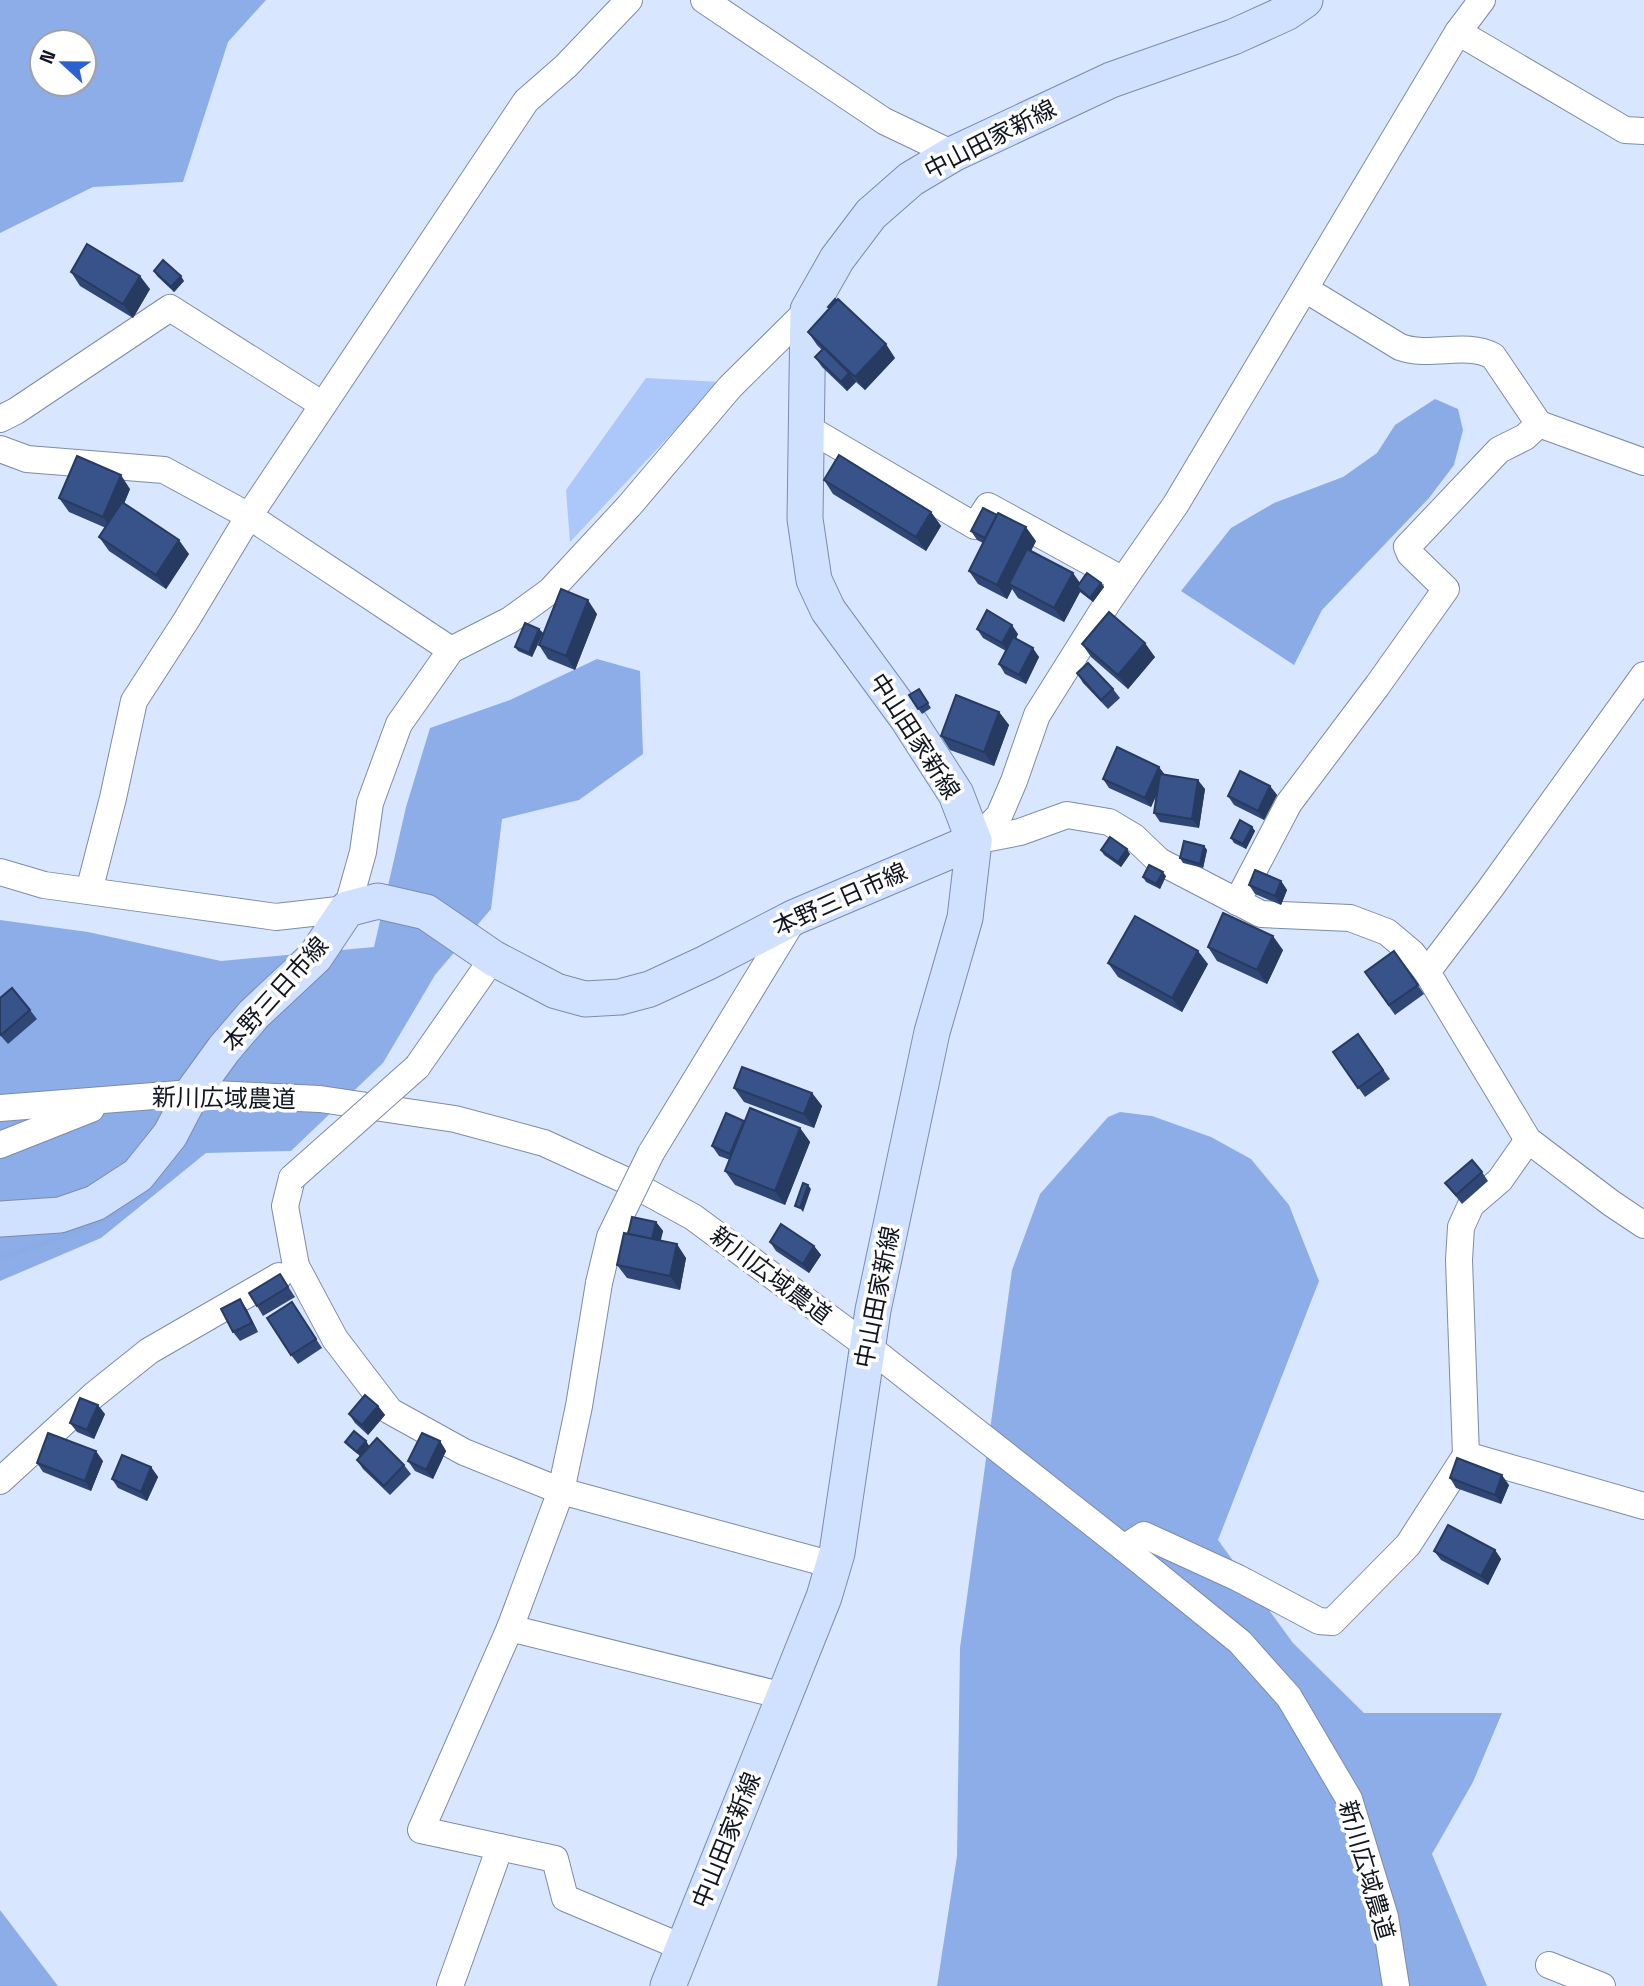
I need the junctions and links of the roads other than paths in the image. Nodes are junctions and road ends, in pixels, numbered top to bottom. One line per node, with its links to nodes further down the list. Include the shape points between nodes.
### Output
1 (629, 0): 10 (street, via 526,101)
2 (704, 0): 7 (street, via 884,121)
3 (1306, 0): 7 (main road, 中山田家新線, via 1233,37 1111,80)
4 (1482, 0): 5 (street)
5 (1458, 32): 6 (street, via 1625,130); 8 (street)
6 (1644, 131)
7 (953, 153): 9 (main road, 中山田家新線, via 911,179 871,214 837,259)
8 (1305, 289): 12 (street, via 1400,348 1413,352 1482,350 1493,356); 17 (street, via 1176,504)
9 (808, 310): 13 (main road, 中山田家新線); 18 (street, via 730,387 550,591 510,620)
10 (323, 405): 11 (street, via 170,308); 16 (street)
11 (0, 419)
12 (1539, 424): 15 (street); 23 (street, via 1499,450 1407,547 1446,589 1289,803)
13 (806, 427): 17 (street, via 975,526 988,506); 20 (main road, 中山田家新線, via 805,519 814,580 828,610 956,794)
14 (0, 449): 16 (street, via 27,459 164,470)
15 (1644, 462)
16 (249, 516): 18 (street); 22 (street, via 134,701)
17 (1123, 580): 20 (street, via 1037,715 999,816)
18 (451, 650): 24 (street, via 399,724 370,803 363,852)
19 (1644, 675): 27 (street)
20 (974, 841): 23 (street, via 1020,832 1067,815 1109,822 1134,837 1159,861); 25 (main road, 本野三日市線); 36 (main road, 中山田家新線, via 965,918 932,1032)
21 (0, 873): 22 (street)
22 (89, 891): 24 (street, via 276,917)
23 (1237, 902): 27 (street, via 1261,914 1350,918 1387,932)
24 (347, 909): 26 (main road, 本野三日市線, via 378,901 426,912); 28 (main road, 本野三日市線, via 315,957 254,1014)
25 (795, 917): 26 (main road, 本野三日市線, via 650,989 620,997 585,999 556,991); 39 (street, bridge, via 651,1153 610,1237)
26 (493, 958): 35 (street, bridge, via 417,1067 292,1178 285,1206)
27 (1427, 972): 31 (street)
28 (192, 1093): 29 (street, 新川広域農道); 33 (main road, 本野三日市線, via 170,1135 138,1175 95,1203 60,1215); 36 (street, 新川広域農道, via 320,1099 455,1119 544,1143 693,1217)
29 (116, 1099): 30 (street, 新川広域農道); 32 (street)
30 (0, 1108)
31 (1528, 1140): 34 (street); 37 (street, via 1500,1180 1471,1205 1461,1227)
32 (0, 1145)
33 (0, 1219)
34 (1644, 1225)
35 (296, 1266): 38 (street, via 149,1351); 39 (street, via 335,1339 390,1410 464,1452)
36 (866, 1345): 41 (street, 新川広域農道); 42 (main road, 中山田家新線)
37 (1466, 1455): 40 (street); 41 (street, via 1408,1545 1332,1622 1319,1621 1144,1535)
38 (0, 1481)
39 (561, 1491): 42 (street); 43 (street)
40 (1644, 1506)
41 (1124, 1548): 50 (street, 新川広域農道, via 1240,1642 1290,1697 1349,1799 1385,1917)
42 (833, 1564): 44 (main road, 中山田家新線)
43 (510, 1628): 44 (street); 45 (street, via 421,1830)
44 (784, 1696): 46 (main road, 中山田家新線)
45 (500, 1847): 46 (street, via 555,1859 565,1898); 48 (street)
46 (684, 1948): 49 (main road, 中山田家新線)
47 (1549, 1965): 51 (street)
48 (450, 1986)
49 (668, 1986)
50 (1396, 1986)
51 (1602, 1986)

